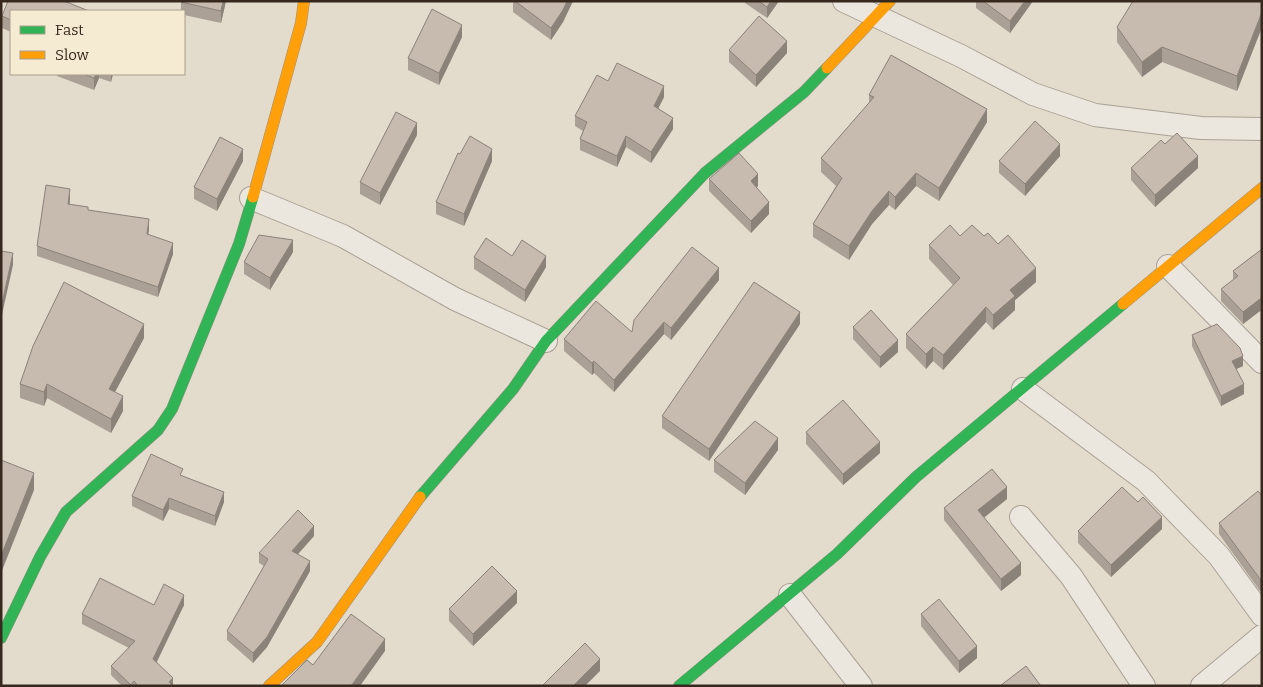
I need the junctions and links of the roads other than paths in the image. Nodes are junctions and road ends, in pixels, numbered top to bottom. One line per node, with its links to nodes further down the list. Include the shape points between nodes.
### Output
1 (304, 1): 6 (street, via 277,112)
2 (844, 1): 3 (street)
3 (882, 8): 4 (street, via 961,56 1033,94 1096,115 1201,128); 8 (street, via 804,92 705,173)
4 (1262, 129)
5 (1262, 188): 7 (street)
6 (251, 198): 8 (street, via 344,236 455,299); 15 (street, via 239,244 172,410 158,430 66,512)
7 (1168, 266): 9 (street); 10 (street)
8 (546, 341): 16 (street, via 513,389 414,504 317,642)
9 (1262, 362)
10 (1024, 389): 12 (street, via 916,477); 13 (street, via 1146,481 1219,556)
11 (1021, 517): 19 (street, via 1071,576)
12 (790, 595): 17 (street); 18 (street)
13 (1262, 615)
14 (1262, 636): 20 (street)
15 (1, 638)
16 (269, 686)
17 (679, 686)
18 (861, 686)
19 (1144, 686)
20 (1202, 686)

